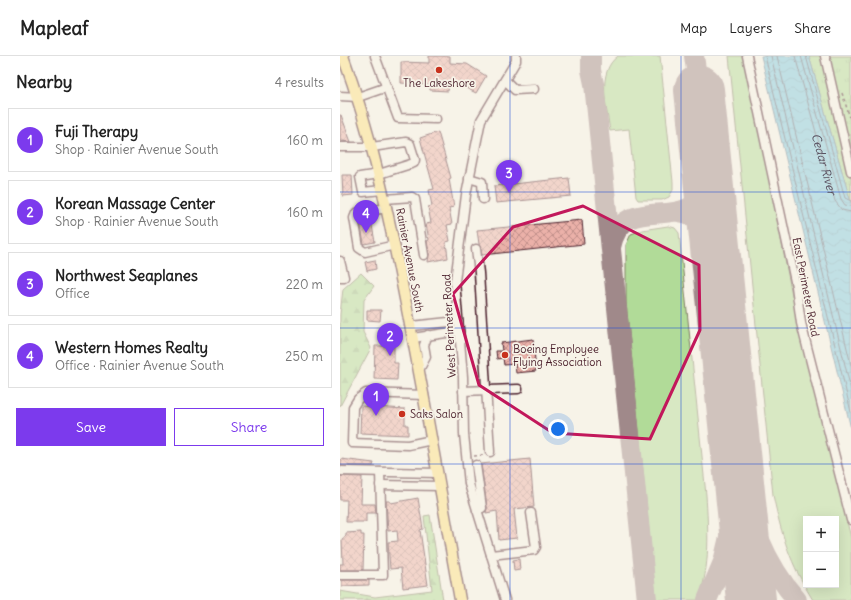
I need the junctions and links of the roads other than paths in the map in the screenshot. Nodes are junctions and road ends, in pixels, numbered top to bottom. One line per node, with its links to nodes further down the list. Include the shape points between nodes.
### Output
1 (343, 56): 10 (main road, Rainier Avenue South)
2 (375, 56): 7 (street)
3 (516, 56): 6 (street, West Perimeter Road, via 516,61)
4 (747, 56): 46 (street, East Perimeter Road, via 796,286 801,323)
5 (825, 56): 14 (street)
6 (505, 80): 8 (street, via 515,90); 16 (street, West Perimeter Road, via 481,120)
7 (387, 87): 10 (street); 11 (street, via 398,118)
8 (534, 88)
9 (340, 96): 10 (street)
10 (358, 97): 13 (main road, Rainier Avenue South)
11 (436, 119)
12 (340, 147): 13 (street)
13 (372, 147): 15 (main road, Rainier Avenue South); 15 (street, via 406,142 410,144 414,153 414,163)
14 (851, 171)
15 (379, 174): 17 (main road, Rainier Avenue South); 17 (street, via 360,177 363,192)
16 (469, 178): 18 (street, via 482,182); 24 (street, West Perimeter Road, via 455,281)
17 (385, 199): 19 (main road, Rainier Avenue South); 19 (street, via 356,213 354,218 359,248 364,252); 21 (street, via 415,199)
18 (483, 199)
19 (395, 246): 25 (main road, Rainier Avenue South)
20 (476, 249): 31 (street, via 480,273)
21 (424, 255)
22 (340, 261): 23 (street)
23 (342, 277)
24 (458, 321): 25 (street); 26 (street, West Perimeter Road)
25 (410, 326): 28 (main road, Rainier Avenue South)
26 (459, 331): 27 (street); 32 (street, West Perimeter Road)
27 (428, 335): 28 (street); 29 (street, via 424,345 426,357)
28 (413, 338): 29 (main road, Rainier Avenue South)
29 (419, 370): 33 (main road, Rainier Avenue South)
30 (518, 389): 31 (street)
31 (486, 390): 32 (street); 35 (street)
32 (463, 391): 44 (street, West Perimeter Road, via 468,484)
33 (424, 395): 34 (main road, Rainier Avenue South); 34 (street, via 366,394 358,399 353,407 352,443 408,446)
34 (432, 440): 40 (main road, Rainier Avenue South)
35 (490, 452)
36 (476, 465): 44 (street, via 482,508)
37 (340, 472): 38 (street)
38 (380, 472): 39 (street); 41 (street)
39 (403, 473): 40 (street); 42 (street)
40 (438, 474): 43 (main road, Rainier Avenue South)
41 (380, 485): 42 (street); 48 (street, via 383,575)
42 (403, 485): 43 (street)
43 (440, 486): 49 (main road, Rainier Avenue South)
44 (476, 510): 47 (street, West Perimeter Road)
45 (531, 513): 47 (street, via 536,547 534,550)
46 (851, 520)
47 (490, 555): 50 (street, West Perimeter Road)
48 (340, 576)
49 (460, 600)
50 (505, 600)

